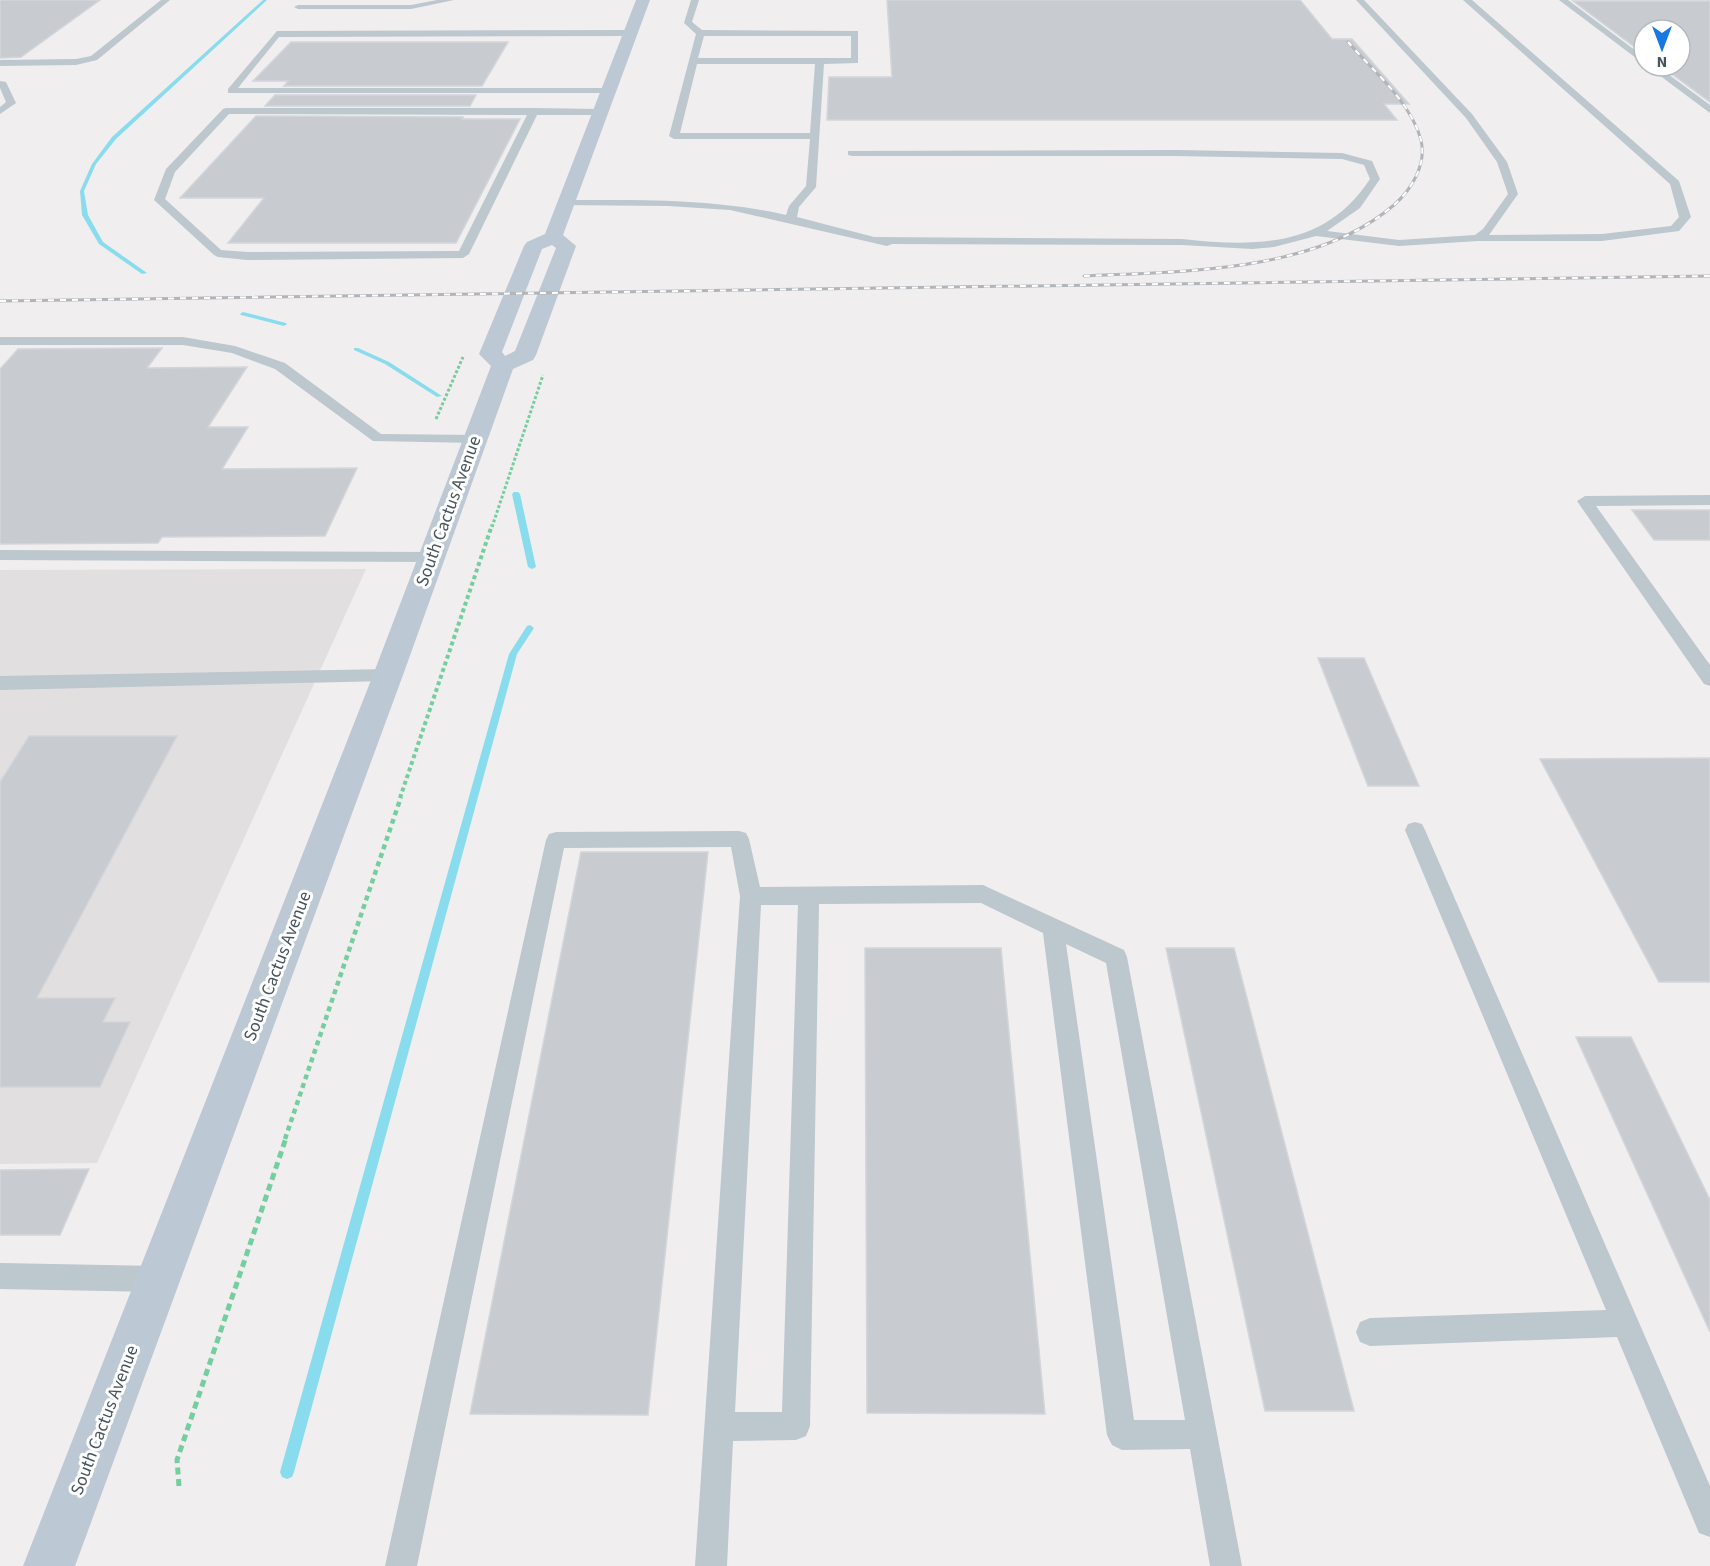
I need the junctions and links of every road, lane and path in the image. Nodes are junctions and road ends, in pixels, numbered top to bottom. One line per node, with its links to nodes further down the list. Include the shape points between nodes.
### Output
1 (166, 0): 14 (lane, via 94,58 76,62)
2 (450, 0): 8 (lane, via 411,7)
3 (643, 0): 9 (main road)
4 (695, 0): 10 (lane, via 688,22)
5 (1360, 0): 28 (lane, via 1469,116 1502,162 1513,194)
6 (1467, 0): 28 (lane, via 1675,183 1685,217 1675,229 1644,235 1589,239)
7 (1563, 0): 11 (lane)
8 (298, 7)
9 (630, 33): 17 (main road); 17 (lane, via 277,34 231,91)
10 (700, 33): 12 (lane); 13 (lane, via 855,33 855,61)
11 (1632, 52)
12 (692, 61): 13 (lane); 22 (lane, via 674,136)
13 (820, 61): 22 (lane)
14 (0, 63)
15 (1667, 78): 18 (lane)
16 (0, 84): 19 (lane, via 11,103)
17 (608, 90): 21 (main road)
18 (1710, 110)
19 (0, 111)
20 (534, 111): 20 (lane, via 226,111 170,171 159,200 218,253 463,254); 21 (lane)
21 (599, 112): 24 (main road)
22 (815, 136): 25 (lane, via 811,187 818,193 804,211)
23 (852, 153): 26 (lane, via 1188,153 1342,156 1368,163 1375,179 1357,205)
24 (564, 203): 25 (lane, via 700,204); 27 (main road)
25 (791, 218): 29 (lane)
26 (1318, 233): 28 (lane, via 1399,243); 30 (lane, via 1281,244)
27 (553, 237): 35 (main road, via 534,246 490,354); 35 (main road, via 566,246 525,355)
28 (1478, 238)
29 (874, 240): 30 (lane); 32 (lane)
30 (1208, 245): 31 (lane, via 1109,253)
31 (994, 253)
32 (972, 254)
33 (0, 341): 37 (lane, via 183,341 235,350 280,366 378,438)
34 (464, 353): 37 (path, via 434,425 419,425)
35 (503, 365): 38 (main road, South Cactus Avenue)
36 (544, 371): 55 (path, via 177,1460)
37 (412, 438): 38 (lane)
38 (476, 439): 41 (main road, South Cactus Avenue)
39 (1710, 500): 43 (lane, via 1585,501)
40 (0, 555): 41 (lane)
41 (432, 557): 42 (main road, South Cactus Avenue)
42 (388, 675): 44 (lane); 50 (main road, South Cactus Avenue)
43 (1710, 679)
44 (0, 683)
45 (1415, 830): 51 (lane)
46 (809, 895): 47 (lane); 48 (lane, via 984,894); 53 (lane, via 795,1426)
47 (751, 896): 53 (lane); 58 (lane, via 740,839 556,840)
48 (1053, 927): 54 (lane, via 1116,957); 54 (lane, via 1122,1435)
49 (0, 1276): 50 (lane)
50 (158, 1279): 57 (main road, South Cactus Avenue)
51 (1625, 1323): 52 (lane); 56 (lane)
52 (1370, 1332)
53 (719, 1427): 59 (lane)
54 (1202, 1434): 60 (lane)
55 (179, 1486)
56 (1710, 1522)
57 (49, 1566)
58 (401, 1566)
59 (711, 1566)
60 (1226, 1566)

